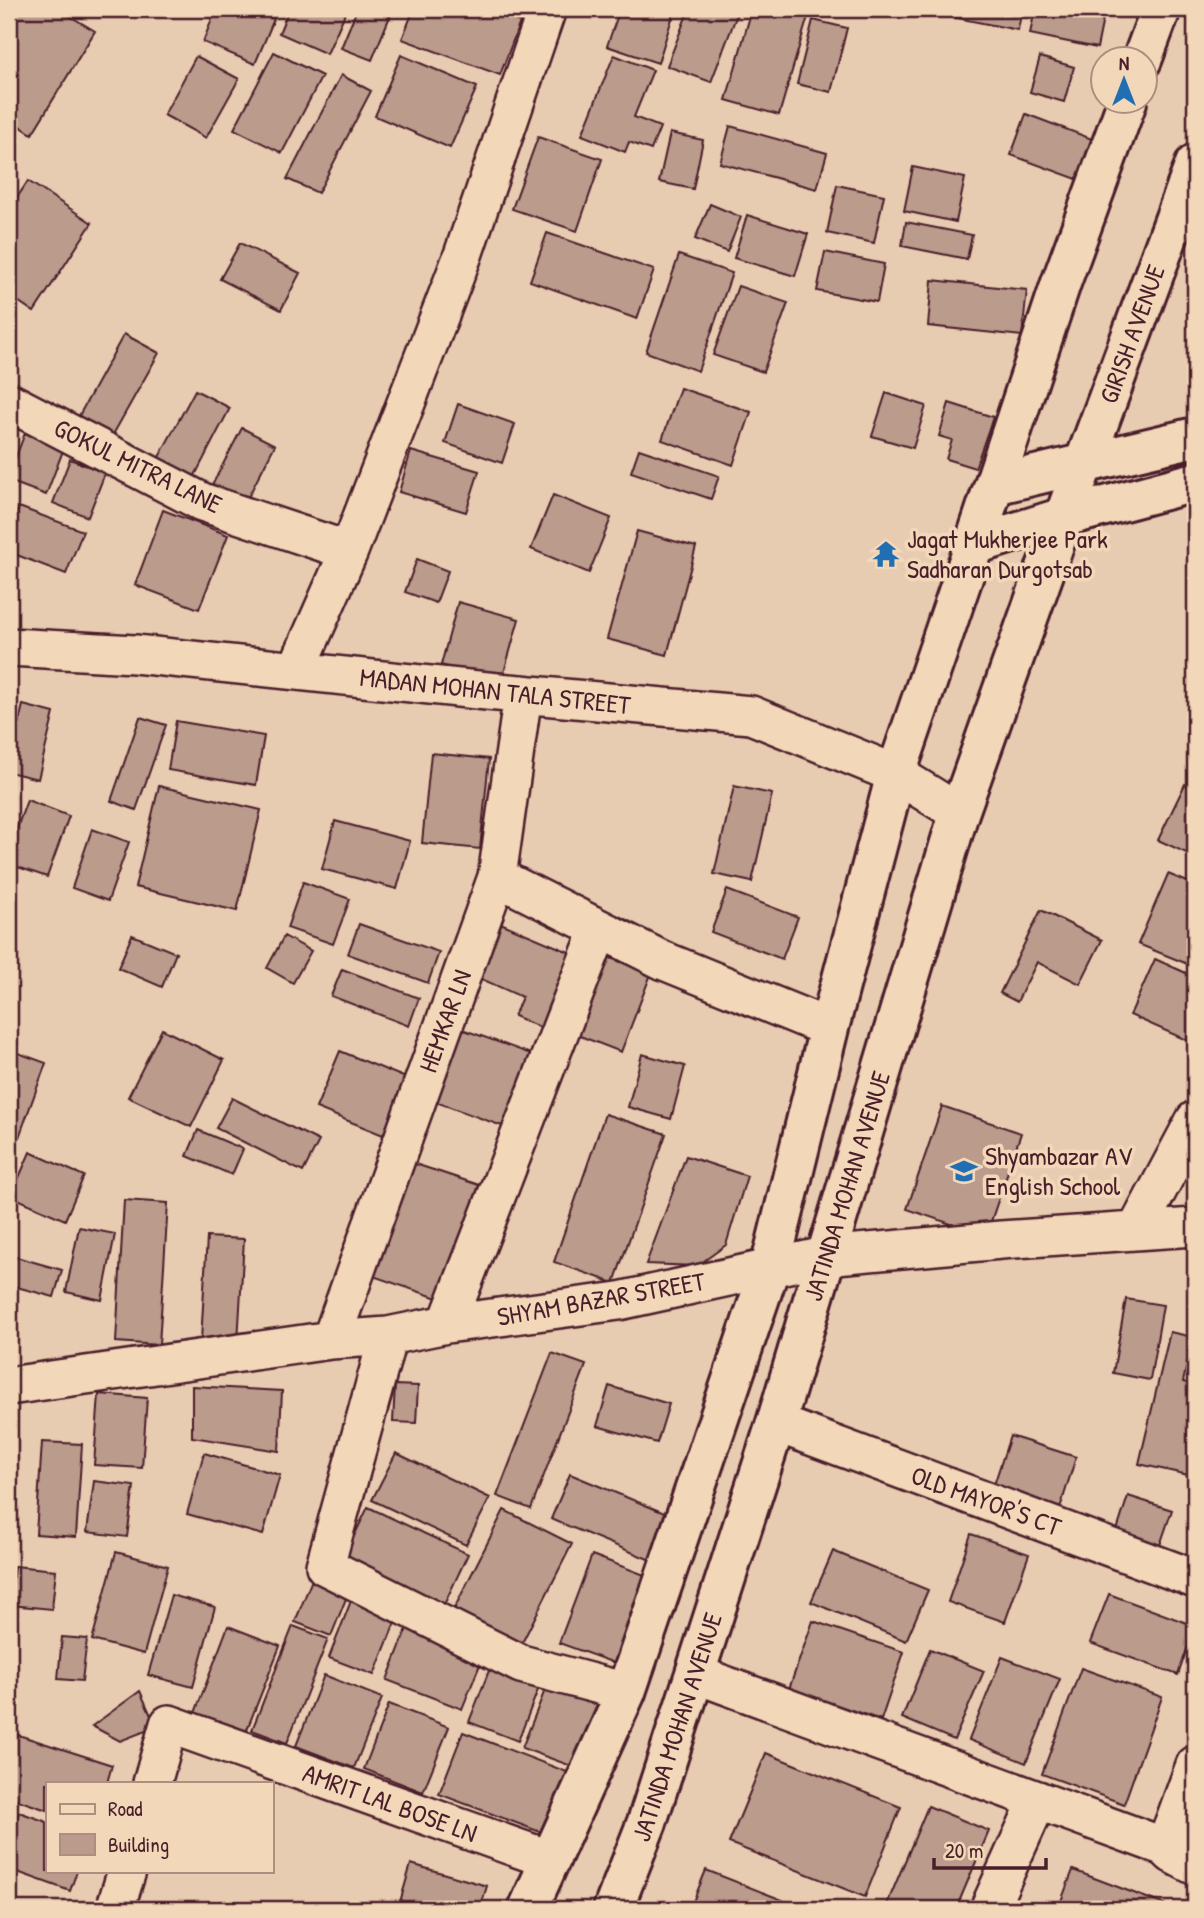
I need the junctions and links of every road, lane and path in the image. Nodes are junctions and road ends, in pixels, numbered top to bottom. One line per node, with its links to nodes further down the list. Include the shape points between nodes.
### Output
1 (547, 9): 13 (street, via 463,256)
2 (1161, 9): 3 (main road)
3 (1147, 46)
4 (1122, 116): 10 (main road)
5 (1195, 164): 8 (main road, GIRISH AVENUE)
6 (9, 402): 13 (street, GOKUL MITRA LANE, via 202,502)
7 (1195, 438): 8 (main road)
8 (1084, 464): 10 (main road); 11 (main road, JATINDA MOHAN AVENUE)
9 (1195, 482): 11 (main road)
10 (994, 485): 12 (main road)
11 (1064, 517): 12 (main road); 18 (main road, JATINDA MOHAN AVENUE)
12 (974, 545): 17 (main road)
13 (349, 551): 15 (street)
14 (9, 647): 15 (street, MADAN MOHAN TALA STREET, via 135,654)
15 (296, 671): 16 (street, MADAN MOHAN TALA STREET)
16 (523, 694): 17 (street, MADAN MOHAN TALA STREET, via 751,715); 19 (street, HEMKAR LN)
17 (896, 774): 18 (street, MADAN MOHAN TALA STREET); 21 (main road)
18 (959, 813): 25 (main road, JATINDA MOHAN AVENUE)
19 (496, 877): 20 (street); 29 (street, HEMKAR LN)
20 (599, 930): 21 (street); 27 (street)
21 (829, 1028): 26 (main road)
22 (1195, 1120): 24 (street)
23 (1195, 1227): 24 (street, SHYAM BAZAR STREET)
24 (1136, 1231): 25 (street, SHYAM BAZAR STREET)
25 (825, 1256): 26 (street, SHYAM BAZAR STREET); 31 (main road, JATINDA MOHAN AVENUE)
26 (770, 1268): 27 (street, SHYAM BAZAR STREET, via 619,1301); 34 (main road)
27 (447, 1324): 28 (street, SHYAM BAZAR STREET)
28 (388, 1336): 29 (street, SHYAM BAZAR STREET); 34 (street, via 325,1566 521,1664)
29 (331, 1340): 30 (street, SHYAM BAZAR STREET)
30 (9, 1386)
31 (776, 1423): 32 (street, OLD MAYOR'S CT); 33 (main road, JATINDA MOHAN AVENUE)
32 (1195, 1579)
33 (695, 1674): 37 (street); 43 (main road, JATINDA MOHAN AVENUE)
34 (626, 1692): 39 (main road)
35 (1195, 1765): 38 (street)
36 (152, 1782): 39 (street, AMRIT LAL BOSE LN, via 169,1724)
37 (1038, 1800): 38 (street); 44 (street)
38 (1180, 1856)
39 (551, 1860): 42 (main road)
40 (127, 1872): 41 (street)
41 (116, 1909)
42 (528, 1909)
43 (613, 1909)
44 (989, 1909)

